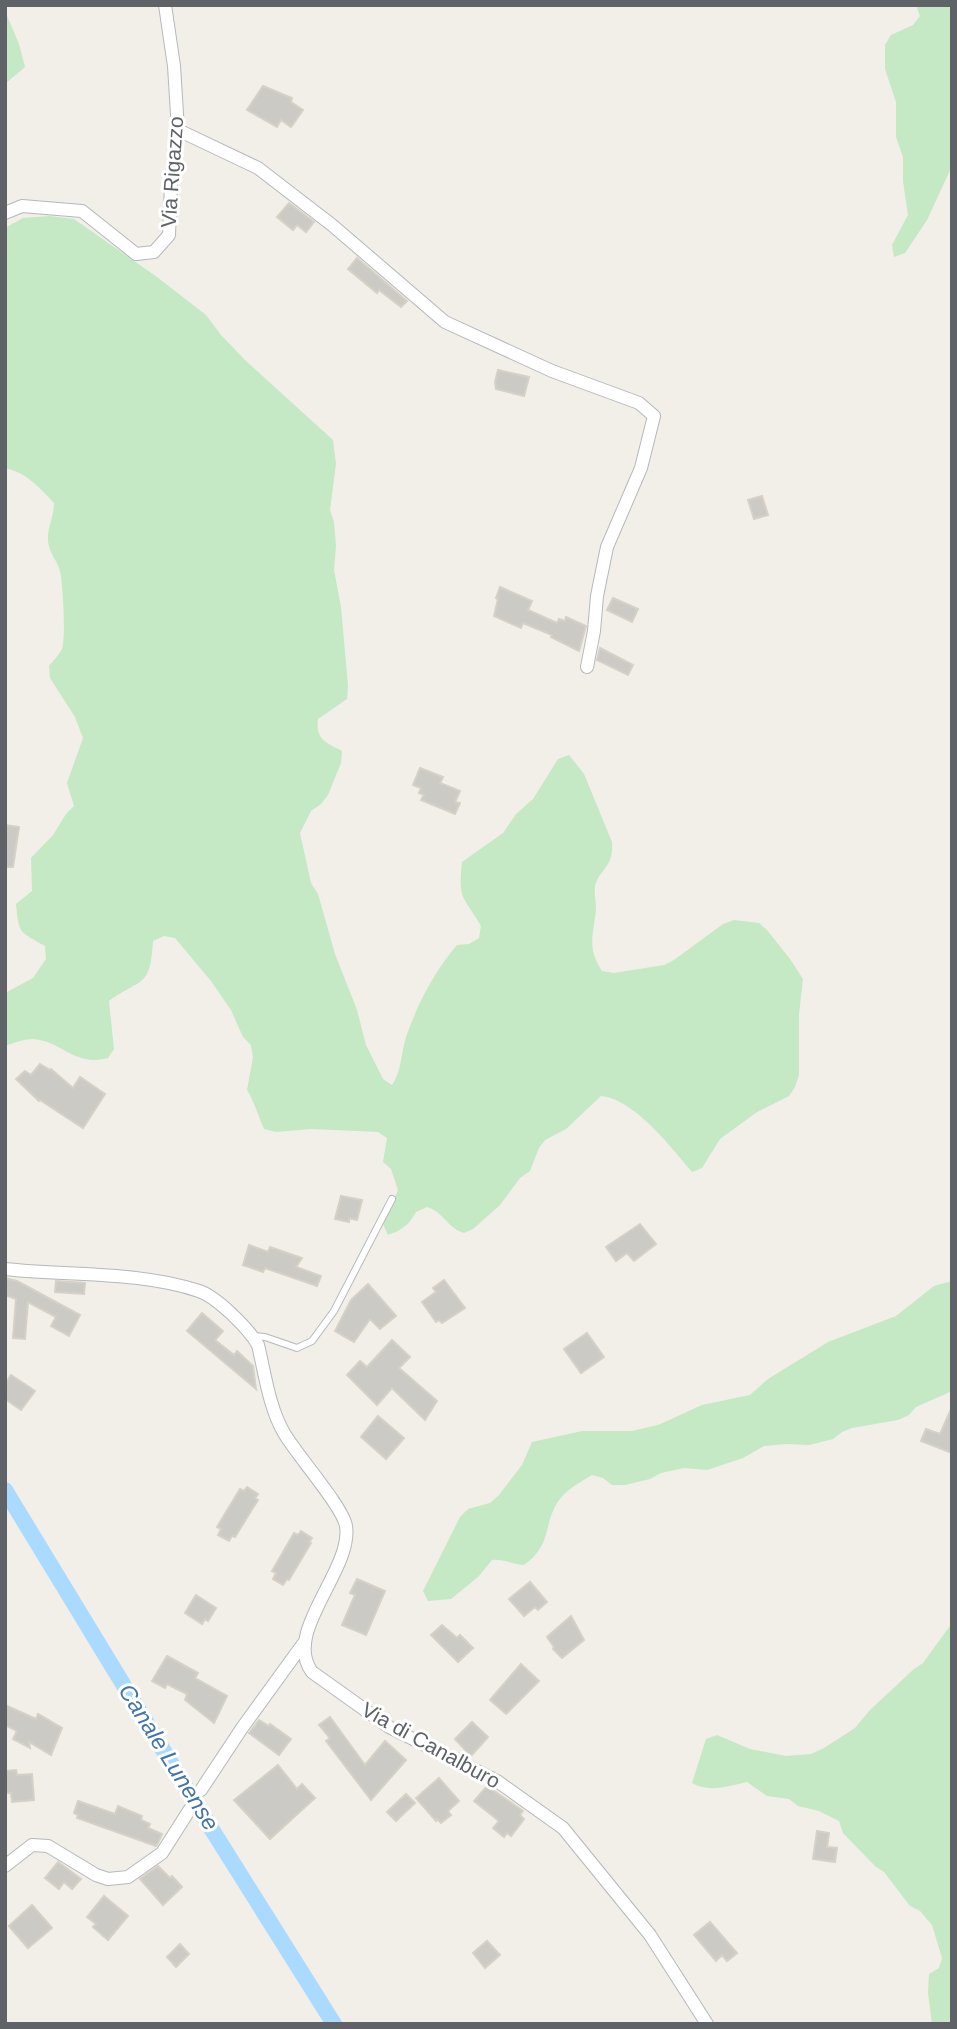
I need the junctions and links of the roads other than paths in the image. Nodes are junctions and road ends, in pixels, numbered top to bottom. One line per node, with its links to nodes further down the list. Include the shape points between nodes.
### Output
1 (165, 5): 2 (street, Via Rigazzo)
2 (178, 130): 3 (street, Via Rigazzo, via 169,235 154,252 136,254 82,211 22,206); 4 (street, via 258,168 445,322 552,371 639,403 654,416 640,468 607,547)
3 (5, 214)
4 (587, 667)
5 (392, 1199): 7 (lane, via 334,1311 312,1340 297,1348)
6 (5, 1269): 7 (street, via 158,1280 201,1291)
7 (253, 1336): 8 (street, via 277,1419 346,1527 343,1550)
8 (303, 1644): 9 (street); 12 (street, Via di Canalburo, via 312,1672 389,1727 497,1781 563,1828 650,1934)
9 (201, 1790)
10 (190, 1809): 11 (street, via 162,1853 128,1877 96,1875 48,1846 32,1846)
11 (5, 1866)
12 (707, 2024)

